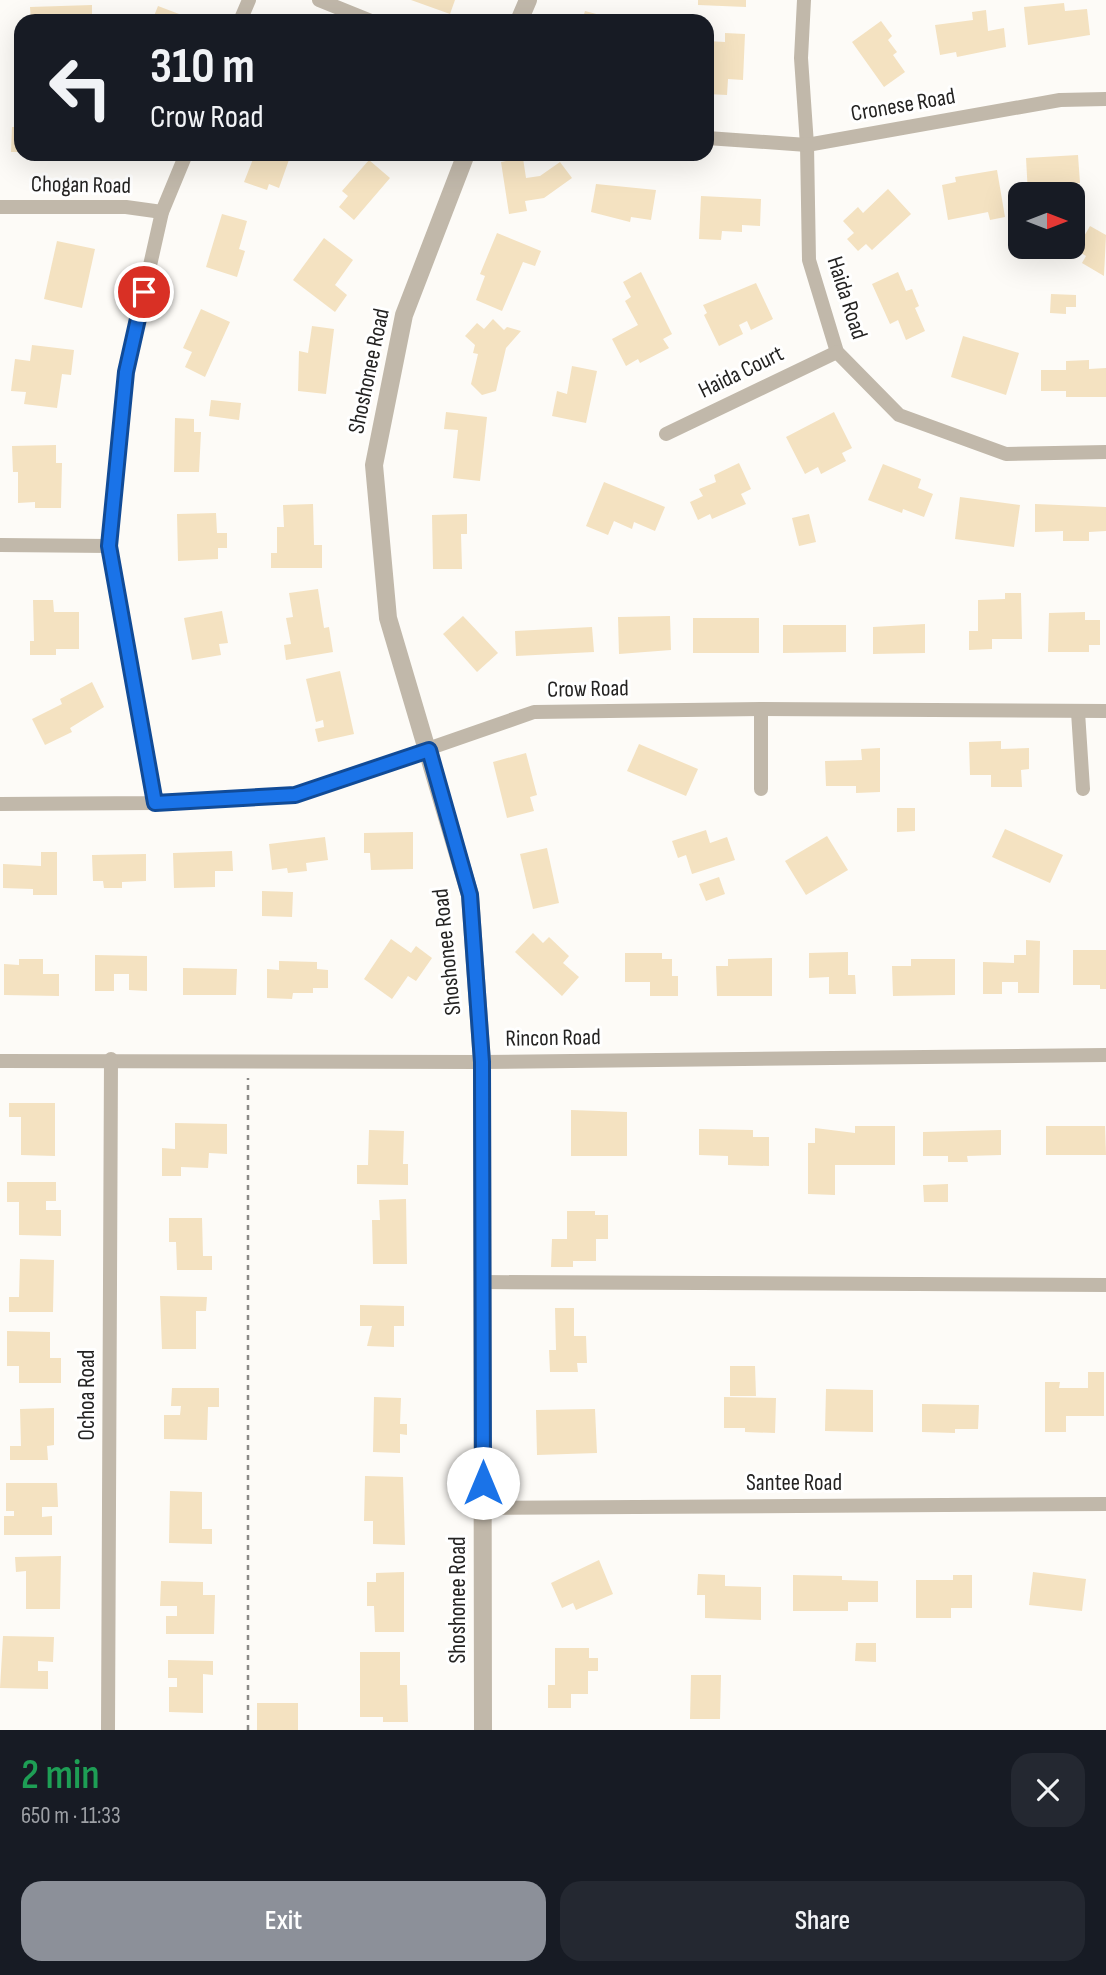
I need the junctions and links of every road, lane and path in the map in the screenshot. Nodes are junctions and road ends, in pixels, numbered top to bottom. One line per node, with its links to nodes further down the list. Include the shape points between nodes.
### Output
1 (320, 0): 3 (street)
2 (804, 0): 6 (street, Haida Road, via 801,58)
3 (354, 14)
4 (1106, 99): 6 (street, Cronese Road, via 1060,100)
5 (714, 138): 6 (street, Cronese Road)
6 (807, 145): 11 (street, Haida Road, via 809,260)
7 (183, 161): 10 (street)
8 (463, 161): 19 (street, Shoshonee Road, via 404,315 374,465 388,618)
9 (0, 207): 10 (street, Chogan Road, via 126,207)
10 (162, 212): 15 (street, via 126,372)
11 (837, 352): 12 (street, Haida Court); 13 (street, Haida Road, via 899,415 1006,454)
12 (666, 434)
13 (1106, 452)
14 (0, 545): 15 (street)
15 (109, 546): 22 (street)
16 (761, 709): 18 (street, Crow Road); 19 (street, Crow Road, via 534,712); 20 (street)
17 (1106, 711): 18 (street, Crow Road)
18 (1079, 712): 21 (street)
19 (429, 750): 22 (street, Crow Road, via 295,795); 28 (street, Shoshonee Road, via 470,895)
20 (761, 789)
21 (1083, 789)
22 (155, 803): 23 (street, Crow Road)
23 (0, 804)
24 (1106, 1055): 28 (street, Rincon Road)
25 (111, 1059): 26 (street, Rincon Road); 27 (street, Rincon Road); 33 (street, Ochoa Road)
26 (0, 1060)
27 (248, 1060): 28 (street, Rincon Road); 34 (path)
28 (482, 1062): 29 (street, Shoshonee Road)
29 (482, 1282): 30 (street); 32 (street, Shoshonee Road)
30 (1106, 1285)
31 (1106, 1504): 32 (street, Santee Road)
32 (483, 1508): 35 (street, Shoshonee Road)
33 (108, 1730)
34 (247, 1730)
35 (483, 1730)

